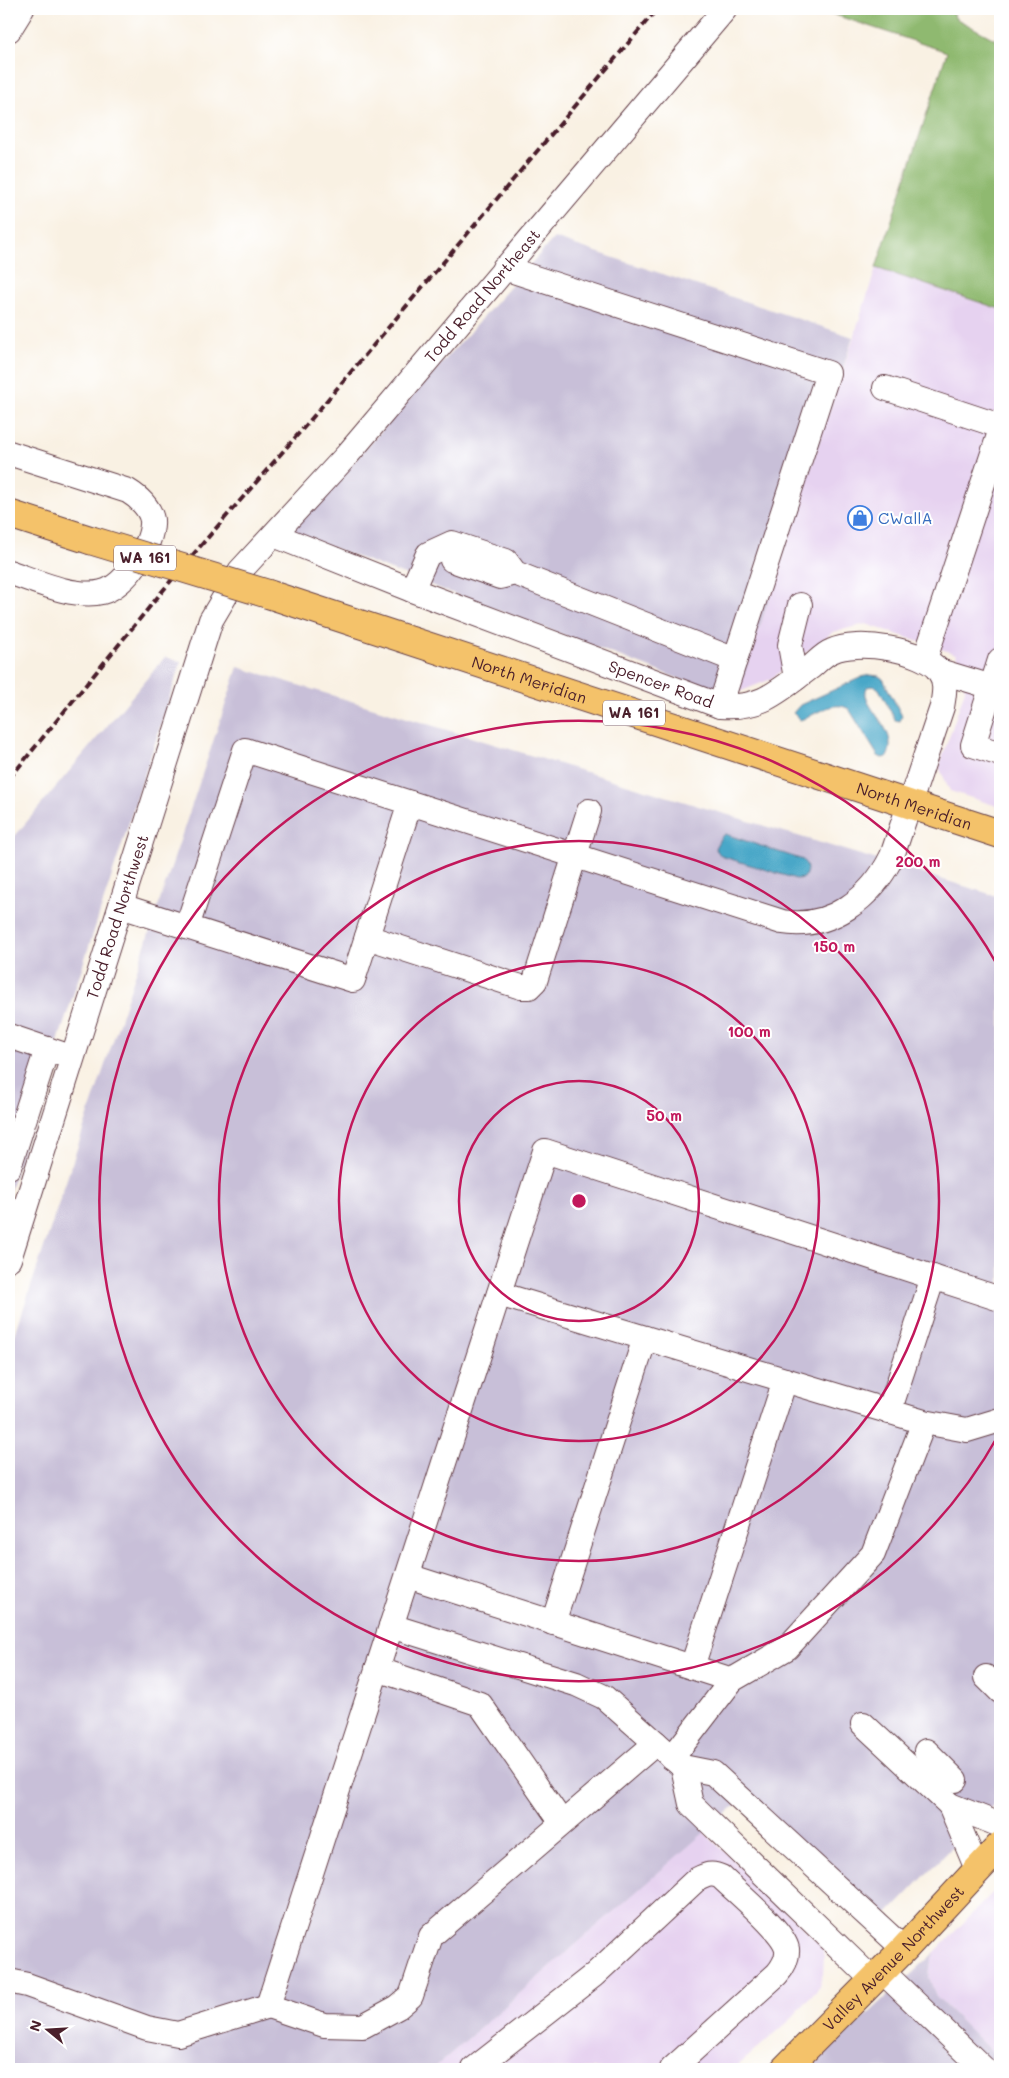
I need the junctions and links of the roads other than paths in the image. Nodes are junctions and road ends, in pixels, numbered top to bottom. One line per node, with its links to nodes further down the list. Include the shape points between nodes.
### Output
1 (22, 9): 3 (street)
2 (724, 9): 4 (street, Todd Road Northeast)
3 (9, 30)
4 (504, 268): 10 (street, Todd Road Northeast, via 348,454); 15 (street, via 828,373)
5 (885, 388): 6 (street)
6 (1000, 426)
7 (1000, 432): 17 (street)
8 (9, 453): 11 (street, via 128,491 143,504 152,520 150,532 131,572 114,588 92,594 77,593)
9 (9, 514): 23 (main road, North Meridian / WA 161, bridge, via 268,594)
10 (274, 535): 12 (street, Todd Road Northeast); 13 (street, Spencer Road)
11 (9, 572)
12 (235, 579): 27 (street, Todd Road Northwest, via 211,620)
13 (412, 590): 15 (street, via 424,559 440,549 448,559 500,576 515,573); 20 (street, Spencer Road)
14 (800, 605): 18 (street, via 790,645)
15 (735, 660): 20 (street)
16 (1000, 660): 19 (street)
17 (932, 665): 18 (street, Spencer Road, via 875,645 851,646 832,651); 19 (street, Spencer Road); 23 (street, via 945,688 942,707)
18 (796, 678): 20 (street, Spencer Road, via 761,702 740,707)
19 (992, 687): 21 (street, via 973,745)
20 (720, 706)
21 (1000, 754)
22 (410, 803): 26 (street); 28 (street, via 245,750); 29 (street)
23 (909, 804): 25 (main road, North Meridian / WA 161); 26 (street, via 892,856 872,889 836,914 806,924 782,922)
24 (589, 812): 26 (street)
25 (1000, 834)
26 (575, 856): 29 (street, via 535,981 529,987)
27 (121, 906): 28 (street); 32 (street, Todd Road Northwest)
28 (187, 927): 29 (street, via 353,980)
29 (367, 937)
30 (9, 1036): 31 (street)
31 (47, 1049): 32 (street); 33 (street)
32 (73, 1058): 34 (street, Todd Road Northwest)
33 (9, 1166)
34 (9, 1256)
35 (933, 1277): 36 (street, via 545,1151); 37 (street); 40 (street)
36 (499, 1294): 38 (street); 43 (street)
37 (1000, 1299)
38 (645, 1338): 39 (street); 44 (street)
39 (785, 1380): 40 (street); 46 (street)
40 (889, 1412): 42 (street)
41 (1000, 1420): 42 (street, via 967,1430)
42 (924, 1422): 48 (street, via 873,1554 787,1648)
43 (408, 1576): 44 (street); 45 (street)
44 (553, 1623): 46 (street)
45 (391, 1626): 47 (street); 51 (street, via 576,1684 604,1698)
46 (692, 1667): 48 (street)
47 (377, 1669): 54 (street, via 480,1704); 61 (street)
48 (732, 1680): 51 (street)
49 (863, 1724): 53 (street)
50 (926, 1751): 52 (street)
51 (670, 1756): 54 (street); 58 (street, via 713,1773); 59 (street, via 692,1804)
52 (955, 1780)
53 (950, 1805): 55 (street); 57 (street)
54 (562, 1823): 61 (street, via 431,1936 412,1996 398,2007 363,2026 324,2025)
55 (1000, 1826)
56 (1000, 1846): 57 (main road, Valley Avenue Northwest)
57 (977, 1869): 58 (main road, Valley Avenue Northwest)
58 (904, 1949): 59 (main road, Valley Avenue Northwest)
59 (878, 1976): 64 (main road, Valley Avenue Northwest); 65 (street)
60 (9, 1981): 61 (street, via 147,2028 178,2034)
61 (268, 2006)
62 (474, 2069): 63 (street, via 594,1975 696,1880 715,1874 778,1932 787,1947 787,1955 777,1974)
63 (672, 2069)
64 (785, 2069)
65 (984, 2069)

